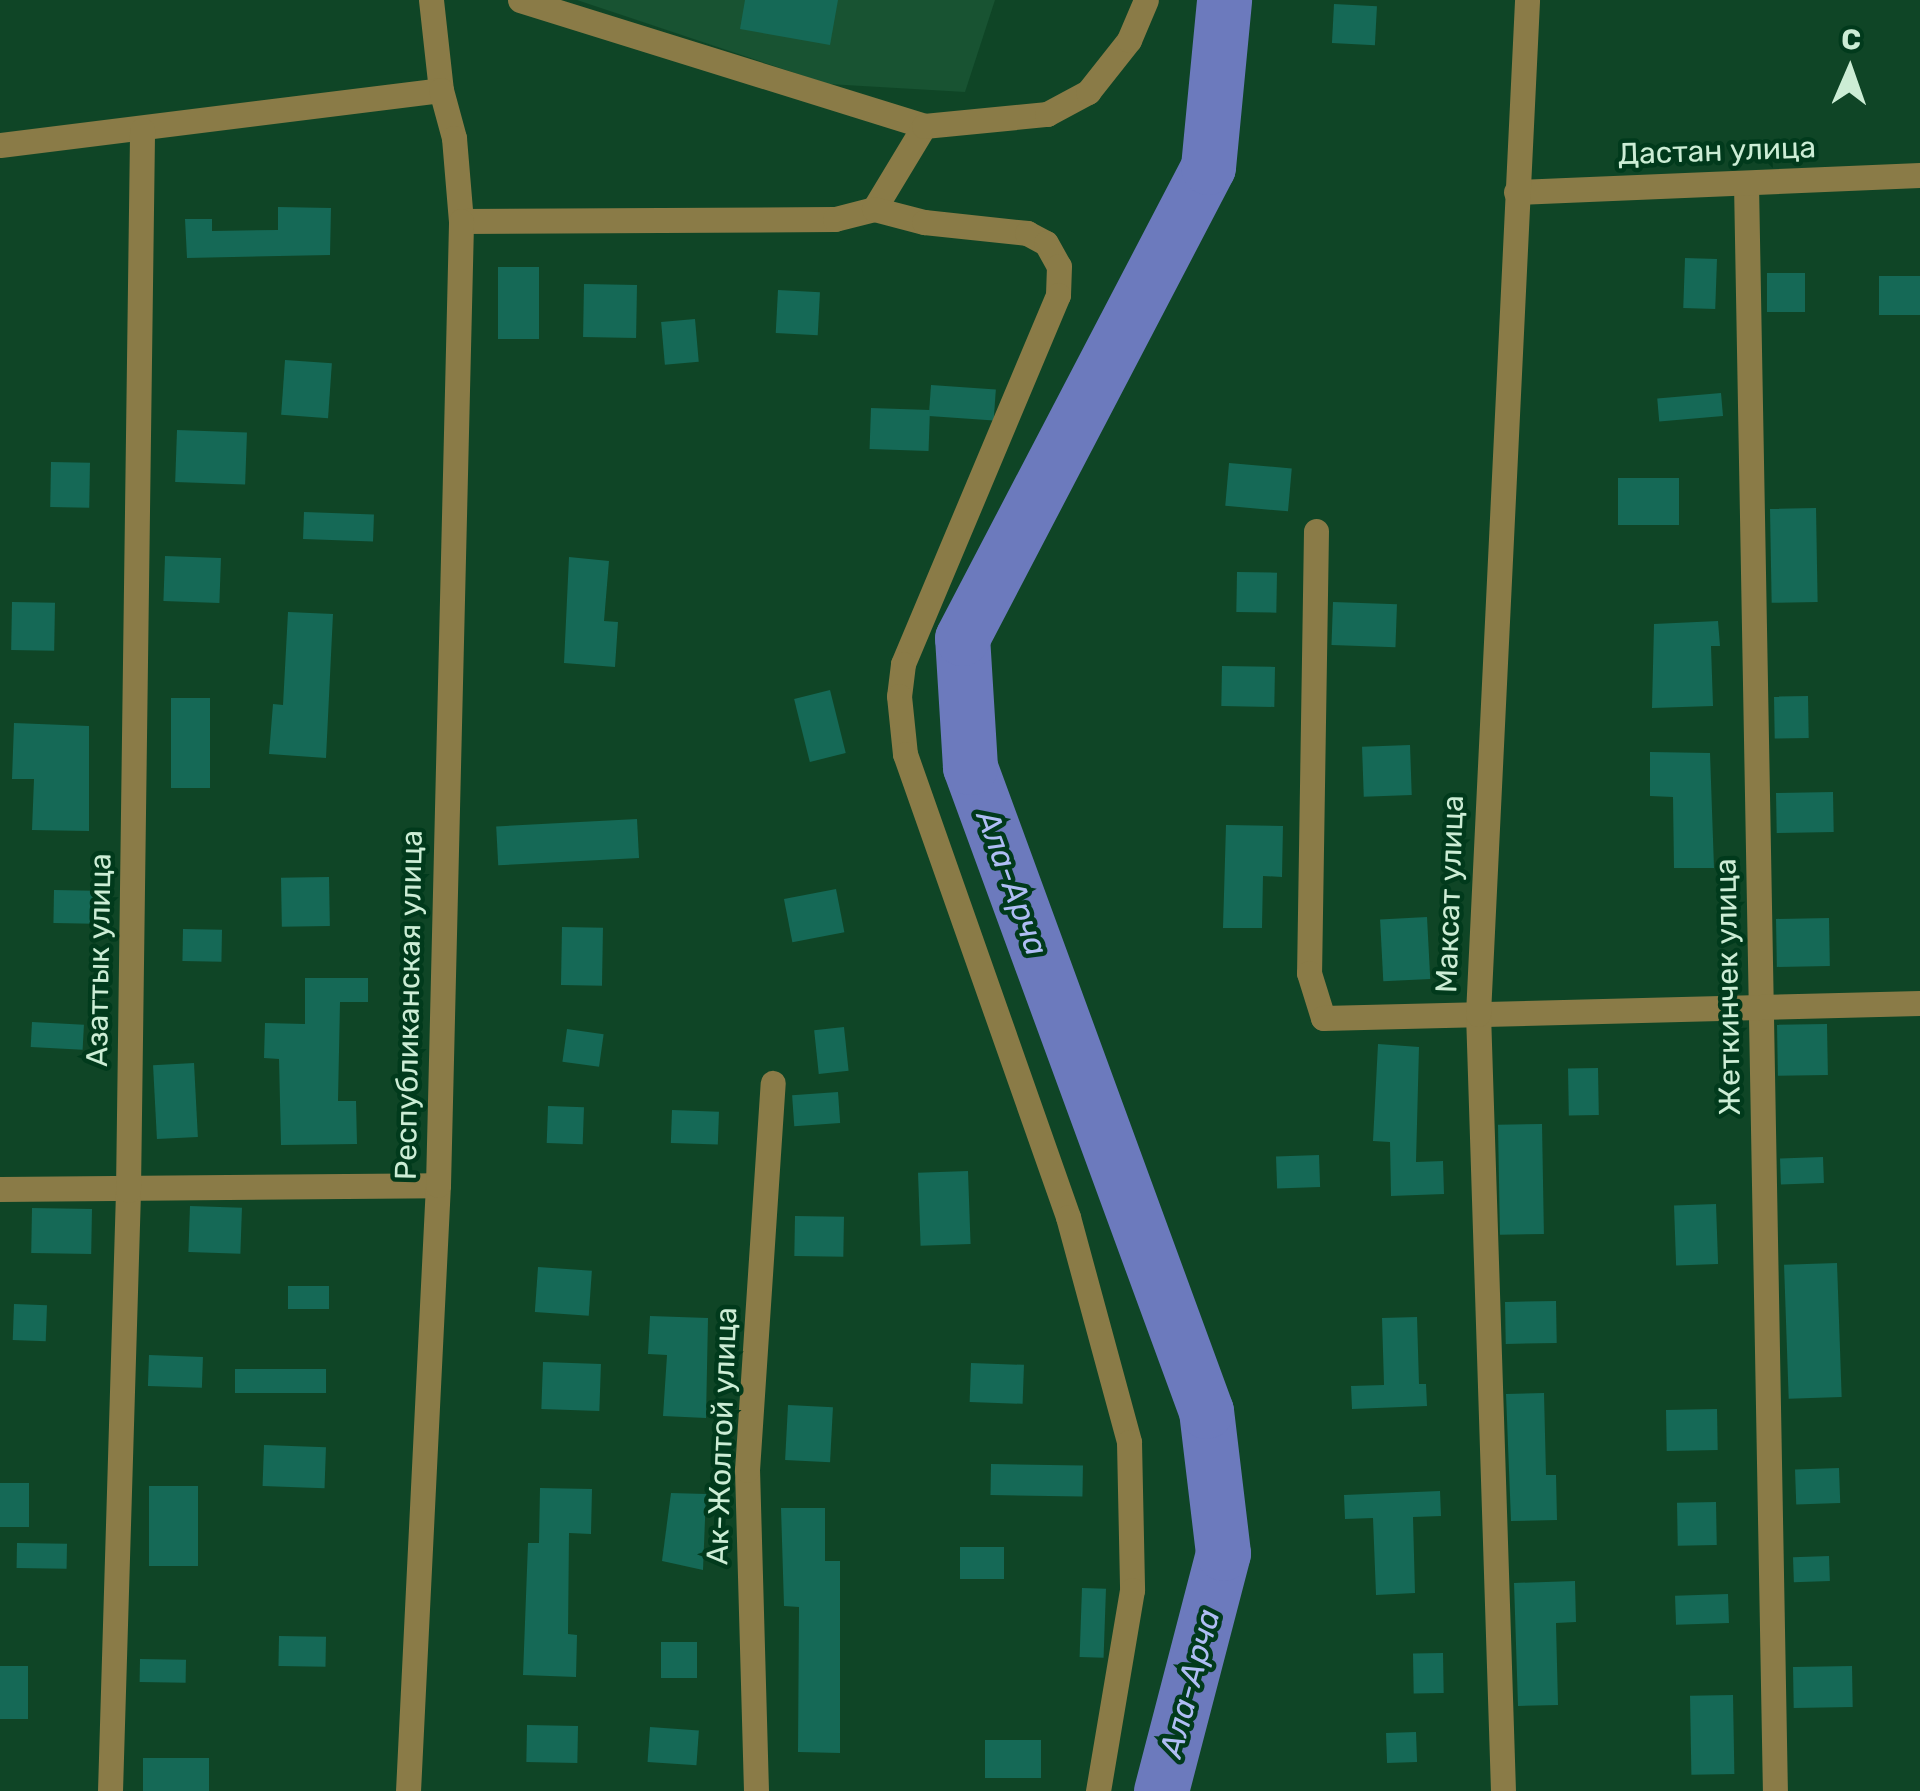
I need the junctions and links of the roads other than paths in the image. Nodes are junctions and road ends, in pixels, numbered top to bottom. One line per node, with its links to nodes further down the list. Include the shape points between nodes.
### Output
1 (431, 0): 5 (street, Республиканская улица)
2 (520, 0): 6 (street)
3 (1146, 0): 6 (street, via 1128,40 1088,92 1047,114)
4 (1527, 0): 11 (street, Максат улица)
5 (441, 90): 7 (street); 13 (street, Республиканская улица, via 454,138)
6 (924, 126): 12 (street)
7 (142, 130): 8 (street); 21 (street, Азаттык улица)
8 (0, 145)
9 (1920, 175): 10 (street, Дастан улица)
10 (1746, 183): 11 (street, Дастан улица); 16 (street, Жеткинчек улица)
11 (1516, 192): 17 (street, Максат улица)
12 (874, 209): 13 (street, via 835,219); 25 (street, via 924,222 1027,233 1046,243 1058,266 1058,295 904,664 899,696 905,754 1068,1218 1129,1442 1136,1513 1132,1590)
13 (461, 221): 19 (street, Республиканская улица)
14 (1316, 530): 17 (street, via 1308,973 1323,1018)
15 (1920, 1003): 16 (street)
16 (1760, 1007): 17 (street); 27 (street, Жеткинчек улица)
17 (1478, 1014): 26 (street, Максат улица)
18 (772, 1083): 24 (street, Ак-Жолтой улица, via 747,1470)
19 (438, 1185): 21 (street); 23 (street, Республиканская улица)
20 (0, 1189): 21 (street)
21 (128, 1190): 22 (street, Азаттык улица)
22 (110, 1791)
23 (408, 1791)
24 (756, 1791)
25 (1098, 1791)
26 (1503, 1791)
27 (1776, 1791)

